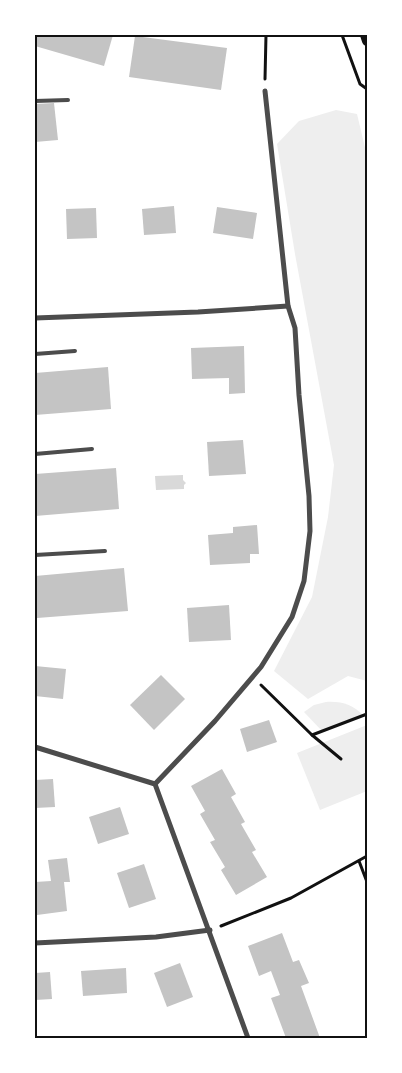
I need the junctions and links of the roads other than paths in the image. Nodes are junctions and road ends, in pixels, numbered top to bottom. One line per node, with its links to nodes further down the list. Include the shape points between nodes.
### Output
1 (365, 35): 2 (main road)
2 (367, 41)
3 (266, 91): 6 (street)
4 (35, 100): 5 (lane)
5 (68, 100)
6 (288, 306): 7 (street); 15 (street, via 295,328 309,496 310,531 304,580 292,616 261,667 215,722)
7 (35, 318)
8 (75, 351): 9 (lane)
9 (35, 354)
10 (92, 450): 11 (lane)
11 (35, 454)
12 (105, 551): 13 (lane)
13 (35, 555)
14 (35, 747): 15 (street)
15 (155, 784): 16 (street)
16 (210, 930): 17 (street, via 156,937); 18 (street)
17 (35, 943)
18 (248, 1038)

